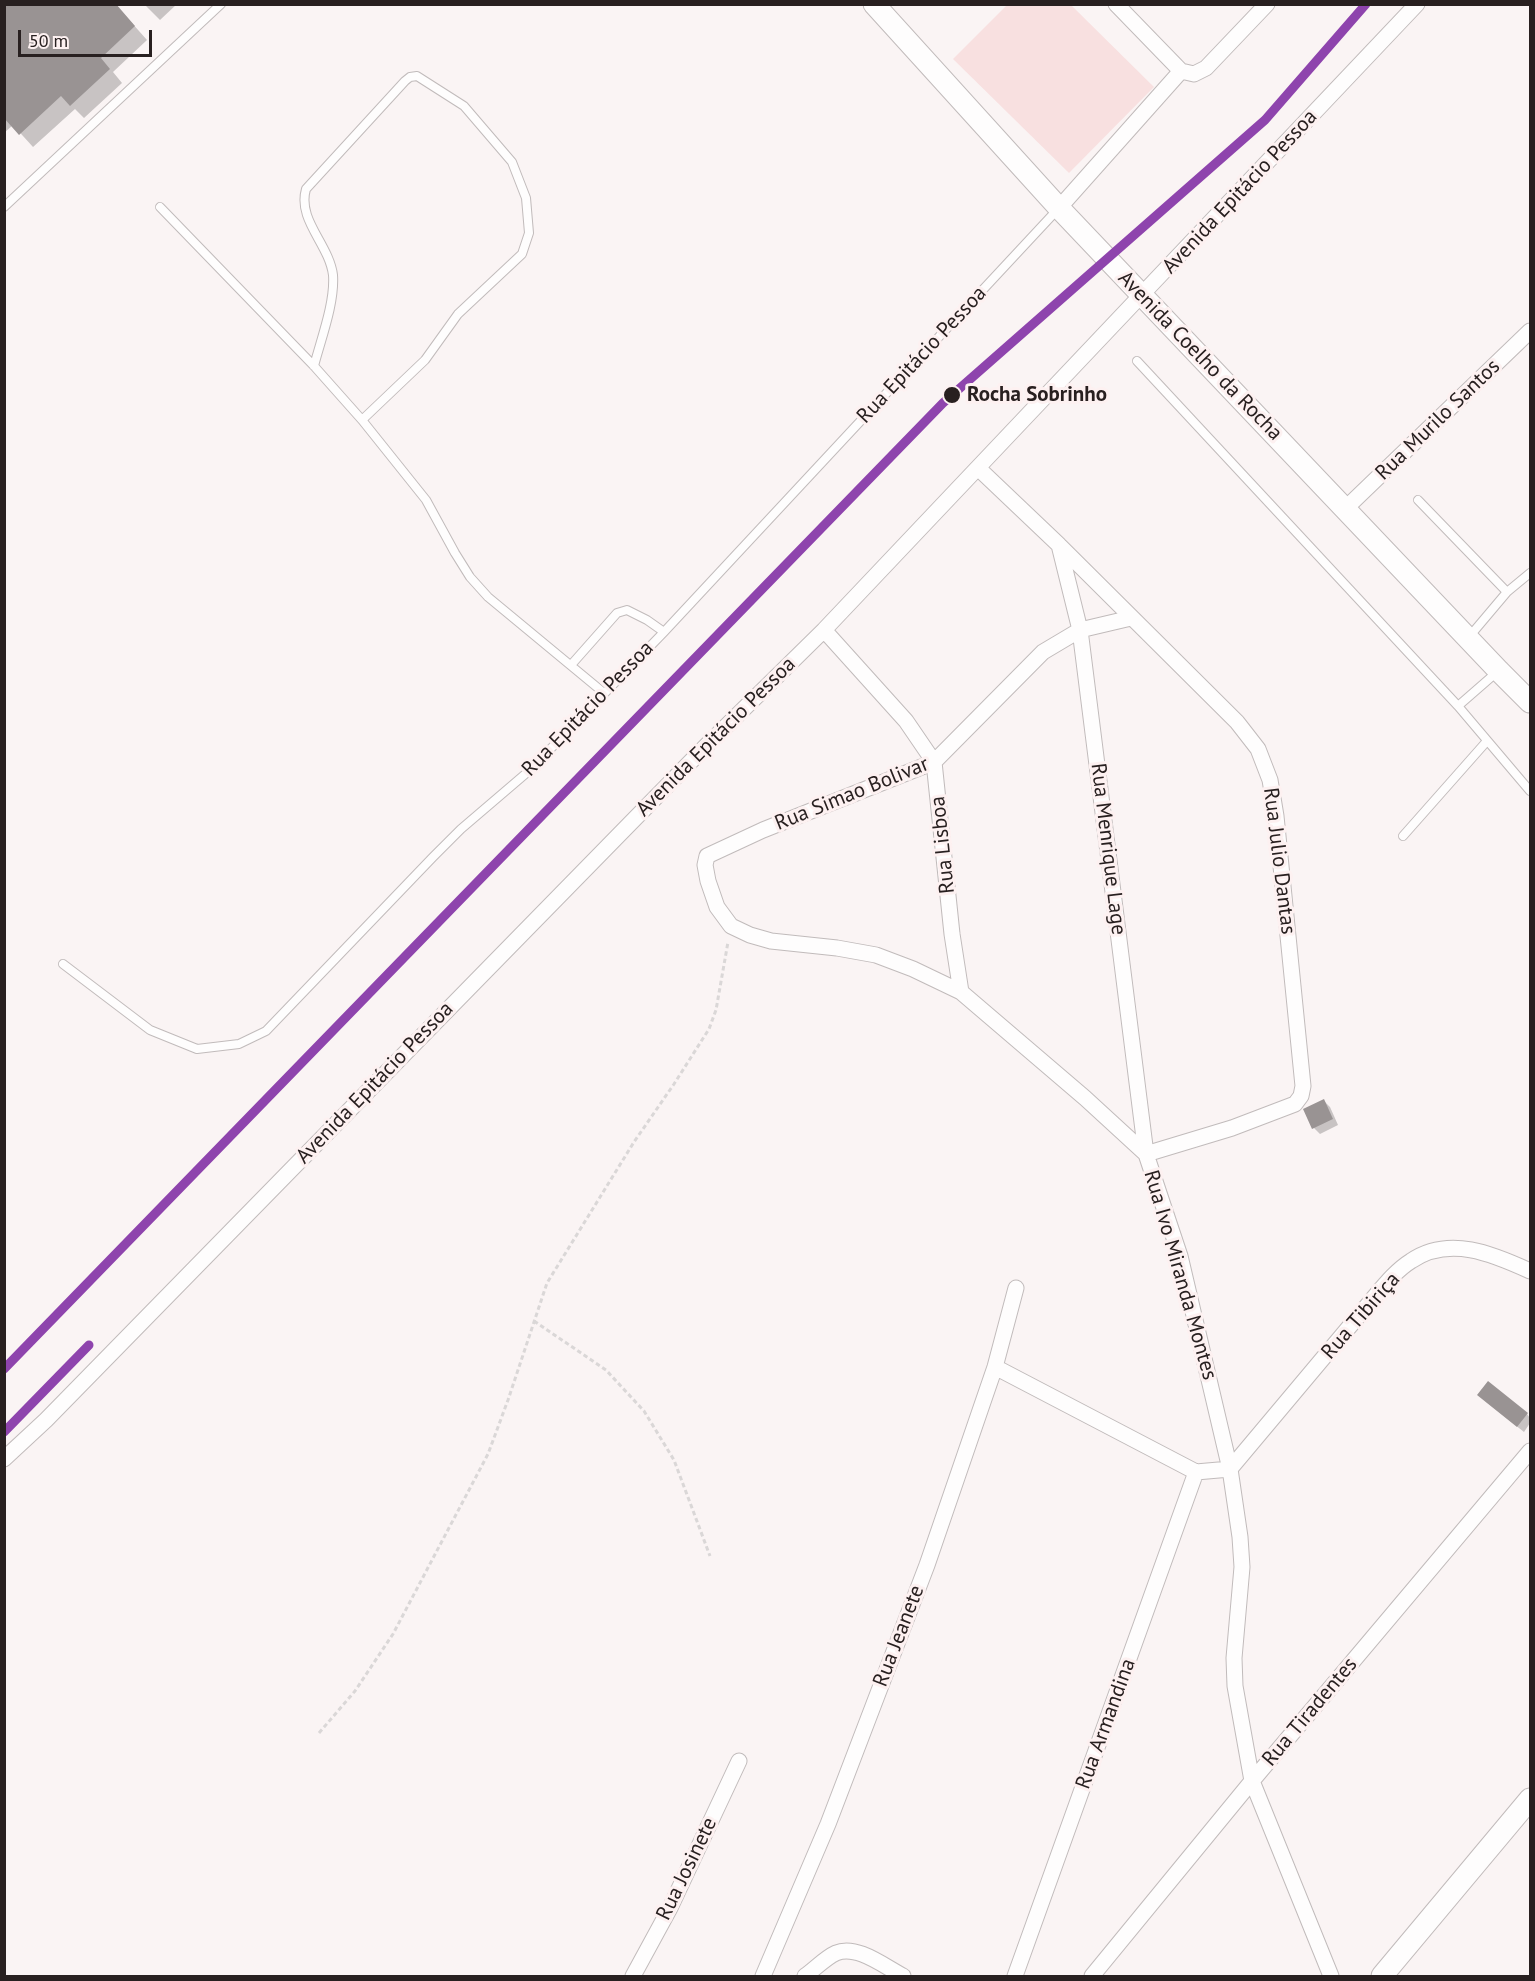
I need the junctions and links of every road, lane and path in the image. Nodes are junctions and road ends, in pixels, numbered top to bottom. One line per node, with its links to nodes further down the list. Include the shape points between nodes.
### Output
1 (221, 4): 7 (lane)
2 (874, 4): 9 (main road, Avenida Coelho da Rocha)
3 (1116, 4): 6 (street)
4 (1417, 4): 10 (street, Avenida Epitácio Pessoa)
5 (1261, 7): 6 (street, via 1206,68 1194,74)
6 (1181, 71): 9 (street)
7 (4, 207)
8 (160, 207): 13 (lane)
9 (1059, 208): 10 (main road, Avenida Coelho da Rocha); 24 (lane, Rua Epitácio Pessoa)
10 (1143, 295): 15 (street, Avenida Epitácio Pessoa); 17 (main road, Avenida Coelho da Rocha)
11 (1530, 331): 17 (street, Rua Murilo Santos)
12 (1137, 361): 30 (lane)
13 (314, 366): 14 (lane); 14 (lane, via 333,292 333,276 330,261 305,211 306,189 405,81 417,76 464,106 512,162 525,198 529,233 522,255 458,314 424,360)
14 (362, 420): 26 (lane, via 426,500 470,577 488,597)
15 (978, 468): 18 (street, Rua Julio Dantas); 22 (street, Avenida Epitácio Pessoa)
16 (1418, 500): 20 (lane)
17 (1345, 509): 25 (main road, Avenida Coelho da Rocha)
18 (1059, 545): 21 (street, Rua Julio Dantas); 23 (street, Rua Menrique Lage)
19 (1530, 573): 20 (lane)
20 (1507, 592): 25 (lane)
21 (1131, 618): 23 (street, Rua Simao Bolivar); 38 (street, Rua Julio Dantas, via 1237,722 1258,749 1276,816 1303,1086 1295,1104)
22 (824, 630): 32 (street, Rua Lisboa, via 906,721); 44 (street, Avenida Epitácio Pessoa)
23 (1080, 630): 32 (street, Rua Simao Bolivar, via 1042,652); 38 (street, Rua Menrique Lage)
24 (664, 632): 26 (lane, via 627,610 617,613); 28 (lane, Rua Epitácio Pessoa)
25 (1468, 638): 27 (main road, Avenida Coelho da Rocha)
26 (571, 665): 28 (lane)
27 (1498, 671): 29 (main road, Avenida Coelho da Rocha); 30 (lane)
28 (604, 693): 36 (lane, Rua Epitácio Pessoa, via 530,770 447,843 266,1031 239,1044 197,1048 150,1030)
29 (1530, 702)
30 (1458, 706): 31 (lane)
31 (1487, 741): 33 (lane); 34 (lane)
32 (934, 762): 35 (street, Rua Simao Bolivar, via 707,856 708,881 717,907); 37 (street, Rua Lisboa)
33 (1530, 792)
34 (1403, 836)
35 (731, 926): 37 (street, Rua Ivo Miranda Montes, via 771,941 876,955); 41 (path, via 709,1029 561,1258 547,1283)
36 (63, 964)
37 (961, 992): 38 (street, Rua Ivo Miranda Montes)
38 (1146, 1154): 45 (street, Rua Ivo Miranda Montes, via 1180,1256)
39 (1530, 1271): 45 (street, Rua Tibiriça, via 1470,1249 1430,1251 1411,1261 1371,1301)
40 (1016, 1288): 42 (street, Rua Jeanete)
41 (534, 1321): 47 (path, via 606,1370 644,1411 674,1460); 48 (path, via 488,1454 393,1634 355,1691)
42 (995, 1367): 46 (street); 53 (street, Rua Jeanete, via 927,1564 828,1824)
43 (1530, 1450): 50 (street, Rua Tiradentes)
44 (4, 1459)
45 (1230, 1469): 46 (street); 50 (street, Rua Ivo Miranda Montes, via 1242,1567 1235,1686)
46 (1196, 1472): 56 (street, Rua Armandina)
47 (710, 1556)
48 (319, 1733)
49 (739, 1761): 52 (street, Rua Josinete)
50 (1252, 1781): 57 (street, Rua Tiradentes); 58 (street, Rua Ivo Miranda Montes)
51 (1526, 1808): 59 (main road)
52 (633, 1977)
53 (763, 1977)
54 (805, 1977): 55 (street, via 843,1951 857,1952)
55 (903, 1977)
56 (1015, 1977)
57 (1092, 1977)
58 (1331, 1977)
59 (1382, 1977)

